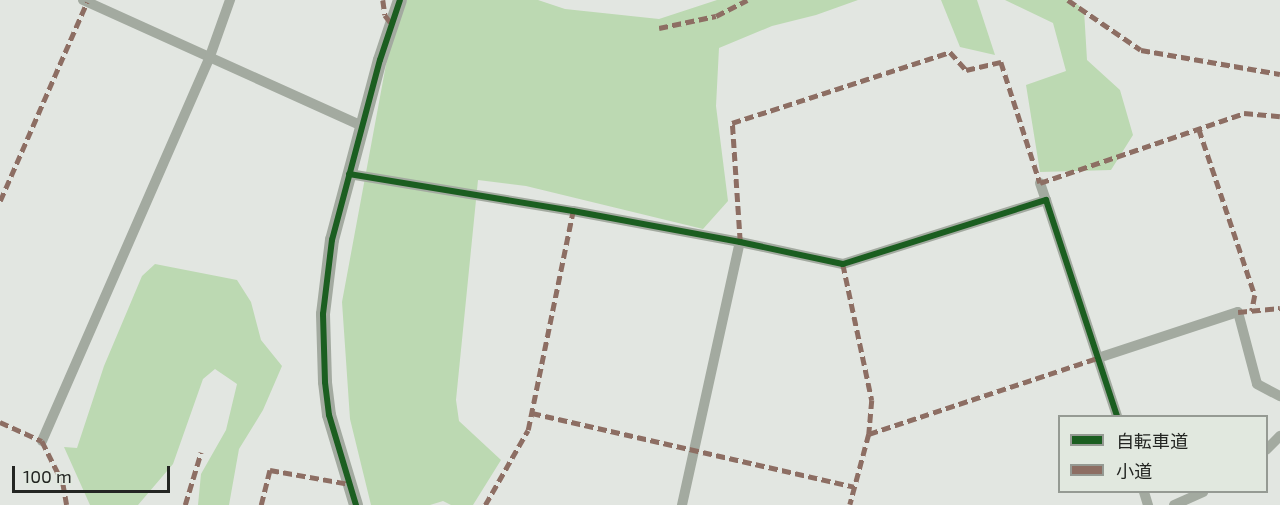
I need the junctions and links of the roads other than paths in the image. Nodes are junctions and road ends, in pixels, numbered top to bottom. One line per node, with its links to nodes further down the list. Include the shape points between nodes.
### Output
1 (230, 0): 4 (street)
2 (400, 0): 5 (street)
3 (86, 1): 4 (street)
4 (209, 59): 5 (street); 14 (street)
5 (363, 126): 6 (street)
6 (349, 174): 9 (street); 17 (street, via 327,271 324,364 329,415)
7 (1040, 183): 8 (street)
8 (1046, 200): 9 (street, via 843,264); 10 (street)
9 (740, 242): 18 (street)
10 (1098, 358): 11 (street, via 1238,312 1257,384); 12 (street)
11 (1280, 396)
12 (1116, 415)
13 (1280, 436): 15 (street)
14 (42, 441)
15 (1268, 448)
16 (1201, 493): 19 (street)
17 (356, 505)
18 (682, 505)
19 (1174, 505)

